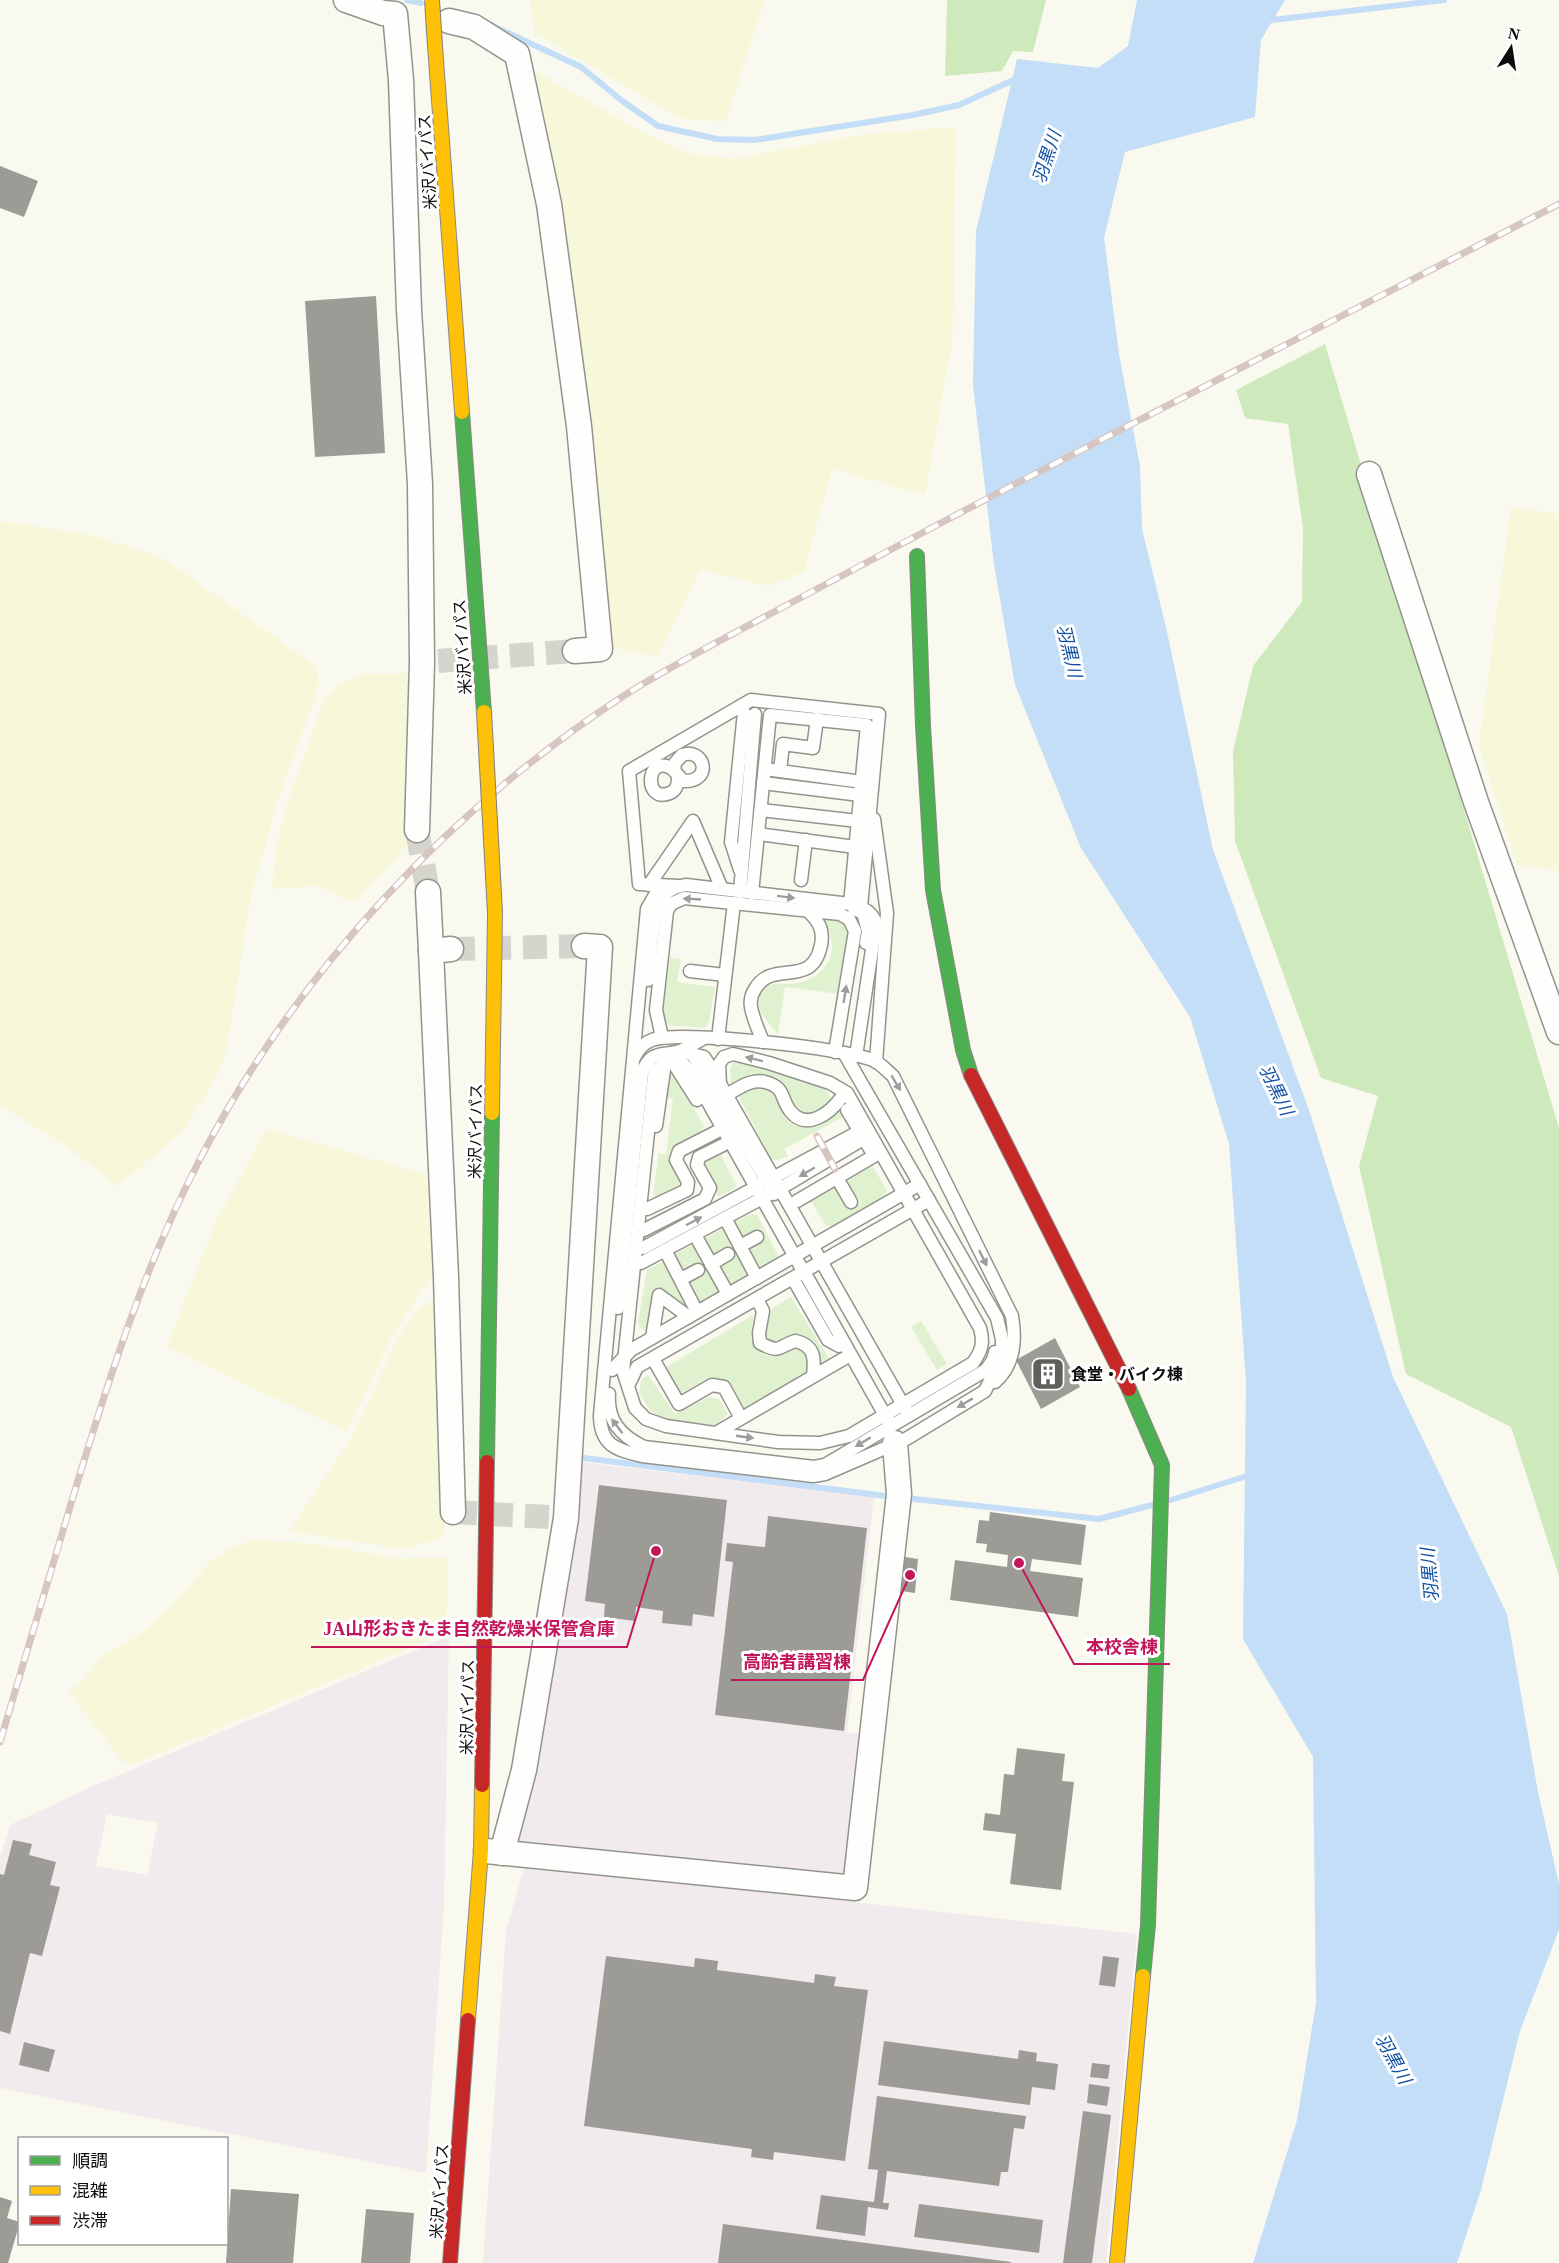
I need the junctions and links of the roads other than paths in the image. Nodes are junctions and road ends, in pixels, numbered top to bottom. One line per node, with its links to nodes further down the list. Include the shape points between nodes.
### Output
1 (346, 0): 2 (street, via 383,13)
2 (395, 6): 3 (street); 23 (street, via 430,662)
3 (426, 8): 95 (main road, 米沢バイパス, bridge, via 435,46 495,913)
4 (449, 21): 7 (street, via 474,27 517,54 549,204 579,426 600,649)
5 (1369, 474): 39 (street, via 1476,802)
6 (917, 556): 97 (main road, via 933,890 963,1050 972,1078 1132,1394 1162,1465 1148,1925)
7 (575, 651)
8 (743, 712): 9 (lane); 11 (lane); 19 (lane, via 751,700 879,714); 32 (lane, via 742,877)
9 (770, 715): 10 (lane); 13 (lane)
10 (817, 719): 14 (lane, via 813,748 783,744); 16 (lane, via 867,725)
11 (675, 742): 12 (lane); 20 (lane, via 629,771)
12 (682, 755): 15 (lane, via 675,763); 15 (lane, via 699,758 702,772 692,781 684,781)
13 (765, 769): 14 (lane); 17 (lane)
14 (780, 771): 16 (lane)
15 (676, 774): 18 (lane, via 678,784 674,791 659,794); 18 (lane, via 668,766 661,766 650,776)
16 (862, 782): 19 (lane)
17 (763, 783): 19 (lane); 21 (lane)
18 (652, 787): 20 (lane)
19 (866, 797): 22 (lane); 34 (lane); 49 (lane, via 887,913)
20 (631, 798): 28 (lane, via 639,884)
21 (761, 810): 22 (lane); 24 (lane)
22 (858, 821): 26 (lane)
23 (417, 830)
24 (758, 834): 25 (lane); 32 (lane)
25 (806, 840): 26 (lane); 27 (lane)
26 (855, 847): 34 (lane)
27 (801, 880)
28 (649, 885): 29 (lane); 30 (lane, via 693,821)
29 (674, 888): 30 (lane, via 686,885); 44 (lane, via 663,896 657,908); 47 (lane, via 655,895 647,909)
30 (722, 889): 32 (lane)
31 (428, 892): 94 (street, via 441,950)
32 (746, 893): 34 (lane, one-way to 34)
33 (734, 903): 35 (lane); 38 (lane); 40 (lane, one-way to 40, via 684,898 671,904 667,911 656,1010)
34 (850, 905): 46 (lane, via 863,914 868,931); 46 (lane, via 870,911 876,923)
35 (809, 912): 43 (lane, via 822,931 814,965 801,972 775,973 760,980 752,993 751,1010); 46 (lane, one-way to 35, via 855,931 849,919 840,914)
36 (584, 946): 95 (street, via 600,947 566,1518 524,1770)
37 (690, 971): 38 (lane)
38 (725, 975): 42 (lane)
39 (1559, 1032)
40 (662, 1037): 41 (lane); 44 (lane)
41 (704, 1038): 42 (lane); 45 (lane)
42 (718, 1039): 43 (lane)
43 (767, 1043): 46 (lane); 50 (lane)
44 (640, 1047): 47 (lane)
45 (685, 1052): 52 (lane, via 704,1057); 59 (lane, via 694,1056); 85 (lane, via 655,1056 642,1073)
46 (845, 1054): 49 (lane); 61 (lane)
47 (633, 1062): 92 (lane, via 600,1415 600,1429 608,1444 642,1456 813,1476 825,1474)
48 (668, 1062): 54 (lane, via 682,1073); 59 (lane, via 681,1062 690,1070); 63 (lane); 82 (lane, via 654,1075)
49 (876, 1062): 88 (lane, one-way to 88, via 893,1076 1012,1316 1015,1336 1009,1365)
50 (779, 1066): 51 (lane); 52 (lane, one-way to 52, via 733,1054 724,1057 719,1064)
51 (830, 1083): 53 (lane); 61 (lane, via 847,1093)
52 (723, 1089): 53 (lane, via 763,1081 780,1090 790,1112 808,1120 825,1115); 59 (lane)
53 (841, 1098): 55 (lane)
54 (716, 1132): 56 (lane); 63 (lane, via 680,1151 676,1160 688,1182 687,1190)
55 (861, 1135): 57 (lane); 59 (lane)
56 (723, 1145): 59 (lane); 65 (lane, via 699,1156 697,1165 710,1188 705,1198)
57 (874, 1156): 58 (lane); 61 (lane)
58 (837, 1178): 60 (lane); 62 (lane)
59 (769, 1187): 60 (lane); 64 (lane); 69 (lane, one-way to 59); 73 (lane); 73 (lane)
60 (797, 1201): 73 (lane)
61 (915, 1201): 73 (lane); 73 (lane); 88 (lane, via 997,1318 1002,1354); 90 (lane, via 978,1341 969,1359); 90 (lane, via 991,1321 996,1352 986,1370)
62 (851, 1202)
63 (647, 1209): 65 (lane)
64 (725, 1218): 66 (lane); 68 (lane)
65 (644, 1230): 69 (lane)
66 (695, 1235): 70 (lane); 74 (lane)
67 (756, 1238): 68 (lane)
68 (740, 1246): 76 (lane)
69 (643, 1248): 72 (lane)
70 (665, 1250): 72 (lane); 77 (lane)
71 (728, 1254): 74 (lane)
72 (641, 1263): 82 (lane)
73 (807, 1263): 76 (lane); 79 (lane); 82 (lane); 83 (lane); 87 (lane, via 637,1367); 90 (lane); 92 (lane)
74 (711, 1264): 78 (lane)
75 (698, 1270): 77 (lane)
76 (757, 1278): 78 (lane)
77 (681, 1279): 80 (lane)
78 (728, 1294): 80 (lane)
79 (760, 1305): 84 (lane); 86 (lane, via 764,1311 760,1343 772,1349 795,1341 808,1346 814,1353)
80 (693, 1314): 81 (lane); 81 (lane, via 659,1295)
81 (652, 1338): 82 (lane)
82 (627, 1357): 85 (lane); 87 (lane); 89 (lane, via 622,1371)
83 (845, 1358): 86 (lane); 92 (lane)
84 (656, 1364): 87 (lane); 91 (lane, via 679,1404 712,1385 723,1388)
85 (612, 1370): 92 (lane, one-way to 85, via 825,1465 814,1467 644,1447 629,1440 614,1425 608,1406)
86 (813, 1376): 91 (lane)
87 (630, 1382): 89 (lane)
88 (985, 1391): 92 (lane, one-way to 92)
89 (635, 1408): 93 (lane, via 646,1419 666,1426)
90 (902, 1408): 92 (lane); 92 (lane)
91 (741, 1418): 93 (lane)
92 (885, 1422): 93 (lane, one-way to 92, via 778,1442 820,1443); 95 (street, via 898,1500 855,1888)
93 (716, 1433)
94 (453, 1512)
95 (491, 1851): 96 (main road, 米沢バイパス)
96 (450, 2263)
97 (1117, 2263)

